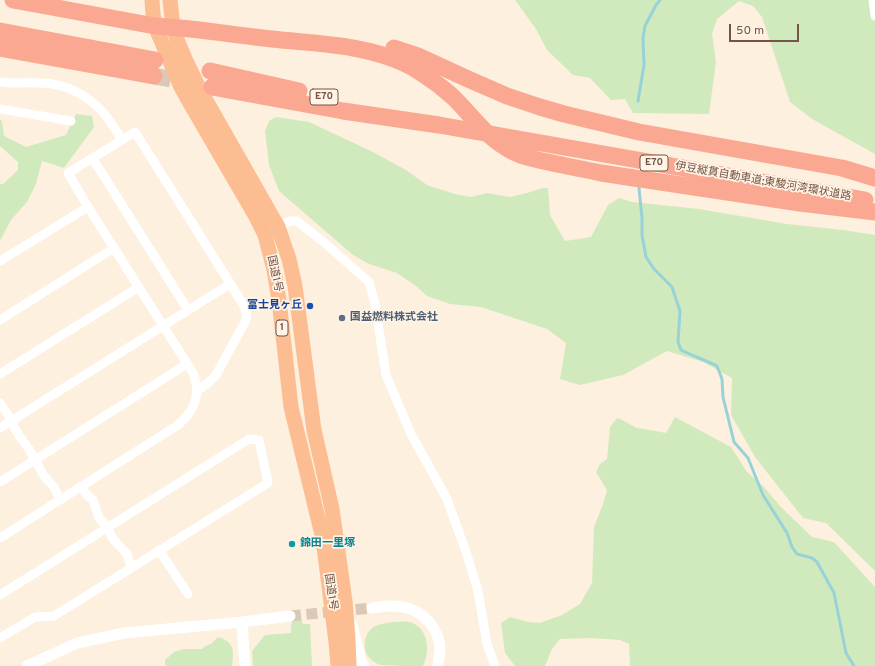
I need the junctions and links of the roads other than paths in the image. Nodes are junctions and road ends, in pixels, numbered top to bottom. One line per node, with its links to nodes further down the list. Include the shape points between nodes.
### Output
1 (13, 0): 4 (highway)
2 (76, 0): 4 (highway)
3 (873, 0): 6 (street)
4 (153, 14): 5 (highway); 21 (highway, 国道1号 / 1, via 171,65 187,98)
5 (172, 14): 15 (highway, via 211,24 385,45 418,56 540,108 638,132 842,168); 16 (highway, via 272,39 349,47 383,54 424,74 454,98 505,148 531,158 601,173); 20 (highway, 国道1号 / 1, via 178,42 200,90)
6 (875, 16)
7 (0, 31): 8 (highway, via 154,68)
8 (0, 48)
9 (211, 79): 16 (highway, 伊豆縦貫自動車道;東駿河湾環状道路 / E70, via 343,111 506,137)
10 (0, 82): 13 (street, via 50,83 70,88 100,109)
11 (0, 109): 12 (street)
12 (71, 120)
13 (122, 140): 14 (street); 24 (street, via 135,132)
14 (92, 159): 18 (street, via 68,173); 26 (street)
15 (875, 178)
16 (801, 196): 17 (highway, 伊豆縦貫自動車道;東駿河湾環状道路 / E70); 19 (highway)
17 (875, 202)
18 (88, 207): 22 (street); 23 (street)
19 (875, 212)
20 (278, 227): 21 (street); 45 (highway, 国道1号 / 1, via 295,286 314,430 332,508); 56 (street, via 290,221 297,222 369,282 386,375 411,434 448,499 478,591 487,644)
21 (264, 235): 52 (highway, 国道1号 / 1, via 280,300 291,407 323,539)
22 (114, 248): 25 (street); 27 (street)
23 (0, 262)
24 (230, 284): 26 (street); 31 (street, via 243,304 247,315 245,322 216,375)
25 (139, 288): 28 (street); 30 (street)
26 (188, 310): 28 (street)
27 (0, 320)
28 (163, 326): 29 (street); 33 (street)
29 (187, 364): 31 (street, via 196,381); 35 (street)
30 (0, 374)
31 (197, 391): 37 (street, via 192,410 178,425)
32 (0, 403): 33 (street)
33 (11, 421): 34 (street); 35 (street)
34 (0, 428)
35 (35, 460): 36 (street); 38 (street)
36 (0, 482)
37 (81, 486): 38 (street); 39 (street, via 93,500 99,518)
38 (60, 499): 40 (street)
39 (108, 528): 41 (street, via 249,439 259,440 268,483); 42 (street, via 113,540 127,554); 44 (street)
40 (0, 538)
41 (159, 550): 42 (street); 43 (street)
42 (133, 567): 49 (street, via 54,616 35,617)
43 (188, 594)
44 (0, 596)
45 (345, 601): 53 (highway, 国道1号 / 1); 54 (street)
46 (372, 608): 55 (street, via 403,607 418,612 427,619 438,638)
47 (290, 616): 48 (street)
48 (242, 622): 50 (street, via 124,633 77,643); 51 (street)
49 (0, 638)
50 (26, 666)
51 (245, 666)
52 (338, 666)
53 (349, 666)
54 (364, 666)
55 (438, 666)
56 (495, 666)

